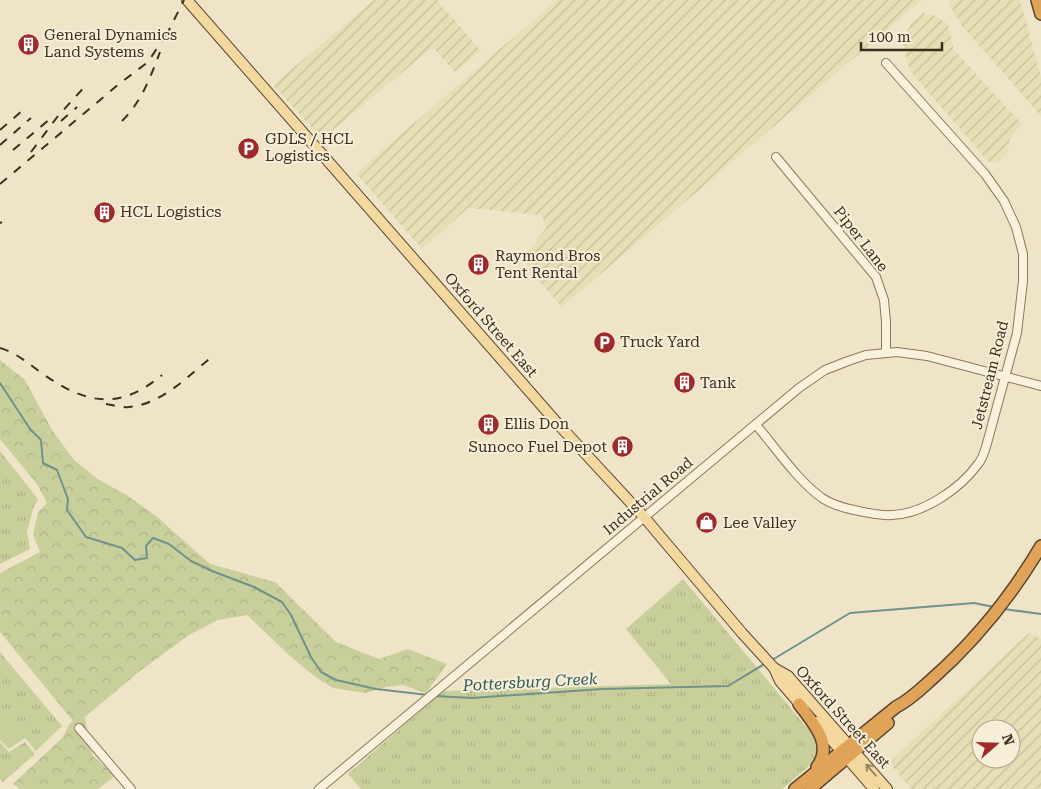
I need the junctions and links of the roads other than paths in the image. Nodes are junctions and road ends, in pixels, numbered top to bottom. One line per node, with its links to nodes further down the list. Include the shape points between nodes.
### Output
1 (187, 0): 10 (main road, Oxford Street East, via 558,424)
2 (1037, 0): 3 (highway)
3 (1041, 14)
4 (886, 63): 7 (street, Jetstream Road, via 985,174 1004,201 1016,227 1023,254 1023,281 1016,333)
5 (776, 157): 6 (street, Piper Lane, via 876,277 884,300)
6 (886, 354): 7 (street, Industrial Road, via 897,352 927,356); 9 (street, Industrial Road, via 866,355 825,370)
7 (1005, 376): 8 (street, Industrial Road); 9 (street, Jetstream Road, via 979,464 942,498 916,510 893,515 872,514 824,500)
8 (1041, 386)
9 (756, 425): 10 (street, Industrial Road)
10 (644, 517): 12 (main road, Oxford Street East); 18 (street, Industrial Road)
11 (1041, 546): 15 (highway, via 1028,568 960,654)
12 (774, 668): 13 (main road, Oxford Street East); 15 (main road, Oxford Street East, via 788,676)
13 (799, 704): 15 (main road, Oxford Street East); 16 (highway, via 823,742 823,758)
14 (79, 728): 17 (street)
15 (848, 752): 16 (highway); 20 (main road, Oxford Street East); 21 (main road, Oxford Street East, one-way to 15)
16 (809, 784): 19 (highway)
17 (131, 789)
18 (319, 789)
19 (795, 789)
20 (874, 789)
21 (887, 789)

